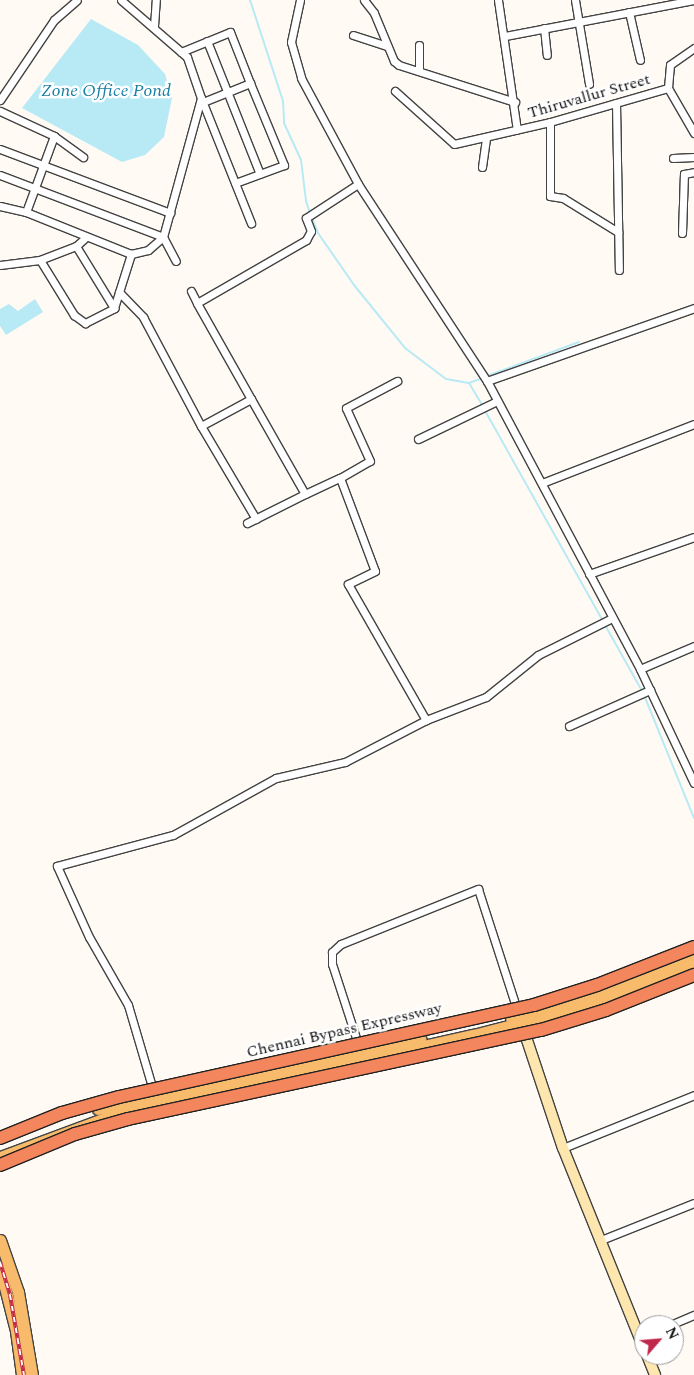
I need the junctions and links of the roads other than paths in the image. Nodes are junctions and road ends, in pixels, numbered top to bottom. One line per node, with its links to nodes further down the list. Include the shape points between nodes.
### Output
1 (77, 0): 29 (street, via 54,20)
2 (121, 0): 12 (street)
3 (156, 0): 12 (street)
4 (300, 0): 49 (street, via 292,30 292,50 301,78)
5 (364, 0): 18 (street, via 374,14)
6 (498, 0): 15 (street)
7 (575, 0): 11 (street)
8 (694, 0): 9 (street)
9 (670, 2): 10 (street)
10 (628, 12): 11 (street); 22 (street)
11 (579, 22): 13 (street); 25 (street)
12 (154, 26): 20 (street)
13 (544, 28): 15 (street); 21 (street)
14 (353, 35): 18 (street)
15 (505, 36): 31 (street)
16 (207, 41): 20 (street); 24 (street, via 230,32); 28 (street)
17 (420, 45): 23 (street)
18 (387, 46): 23 (street, via 394,61)
19 (694, 48): 26 (street, via 670,65)
20 (181, 52): 30 (street, via 187,57)
21 (547, 56)
22 (640, 60)
23 (419, 71): 31 (street)
24 (250, 83): 28 (street); 46 (street, via 284,165)
25 (589, 84)
26 (668, 88): 32 (street, Thiruvallur Street); 36 (street)
27 (396, 91): 38 (street, Thiruvallur Street, via 454,144)
28 (227, 92): 30 (street); 46 (street)
29 (0, 100)
30 (202, 100): 48 (street); 53 (street)
31 (515, 102): 35 (street)
32 (616, 103): 34 (street, Thiruvallur Street); 55 (street)
33 (0, 111): 37 (street)
34 (550, 122): 35 (street, Thiruvallur Street); 55 (street, via 550,196 563,198)
35 (517, 130): 38 (street, Thiruvallur Street)
36 (694, 133)
37 (54, 136): 40 (street); 43 (street)
38 (486, 138): 44 (street)
39 (0, 149): 43 (street)
40 (83, 157)
41 (694, 157): 42 (street)
42 (673, 158)
43 (43, 165): 50 (street); 53 (street)
44 (482, 167)
45 (694, 172): 56 (street, via 684,174)
46 (260, 174): 48 (street)
47 (0, 175): 50 (street)
48 (235, 183): 54 (street)
49 (358, 184): 67 (street, via 306,218 310,231 306,240); 71 (street)
50 (34, 189): 52 (street); 57 (street)
51 (0, 206): 52 (street)
52 (26, 212): 58 (street)
53 (170, 213): 57 (street)
54 (252, 223)
55 (618, 232): 64 (street)
56 (682, 233)
57 (163, 236): 60 (street, via 148,250); 62 (street)
58 (85, 238): 59 (street); 60 (street)
59 (76, 246): 61 (street); 68 (street)
60 (131, 254): 66 (street)
61 (40, 260): 63 (street); 68 (street, via 80,321 91,322)
62 (176, 261)
63 (0, 265)
64 (619, 270)
65 (191, 291): 67 (street)
66 (119, 292): 68 (street); 75 (street, via 143,317)
67 (197, 303): 72 (street)
68 (114, 308)
69 (694, 308): 71 (street)
70 (397, 381): 77 (street, via 346,408 370,461)
71 (487, 381): 73 (street)
72 (251, 399): 75 (street); 79 (street)
73 (497, 401): 76 (street); 78 (street)
74 (694, 424): 78 (street)
75 (201, 426): 80 (street)
76 (418, 439)
77 (340, 478): 79 (street); 88 (street, via 375,571 348,584)
78 (542, 483): 83 (street)
79 (305, 494): 80 (street)
80 (256, 519): 81 (street)
81 (248, 523)
82 (694, 537): 83 (street)
83 (589, 574): 84 (street)
84 (606, 620): 86 (street); 88 (street, via 538,655 486,698)
85 (694, 646): 86 (street)
86 (640, 669): 87 (street)
87 (650, 690): 89 (street); 90 (street)
88 (426, 720): 98 (street, via 345,762 276,778 173,835 58,866 89,937 128,1005)
89 (569, 726)
90 (694, 783)
91 (694, 947): 99 (highway, Chennai Bypass Expressway, bridge, via 597,986 534,1005 119,1097 62,1113)
92 (694, 954): 95 (main road)
93 (694, 964): 95 (main road, via 585,1006)
94 (694, 975): 103 (highway, bridge, via 606,1010 541,1030 128,1119 75,1134)
95 (520, 1019): 96 (main road); 96 (street, via 478,889 341,944 332,952 332,964); 101 (street); 102 (main road, via 108,1117)
96 (361, 1052): 98 (main road)
97 (694, 1094): 101 (street)
98 (155, 1096): 100 (main road, via 58,1120)
99 (0, 1138)
100 (0, 1143)
101 (563, 1148): 106 (street)
102 (0, 1157)
103 (0, 1165)
104 (694, 1202): 106 (street)
105 (0, 1240): 110 (main road, via 18,1292)
106 (600, 1240): 108 (street)
107 (0, 1268): 109 (main road, via 16,1331)
108 (634, 1319)
109 (22, 1375)
110 (32, 1375)

